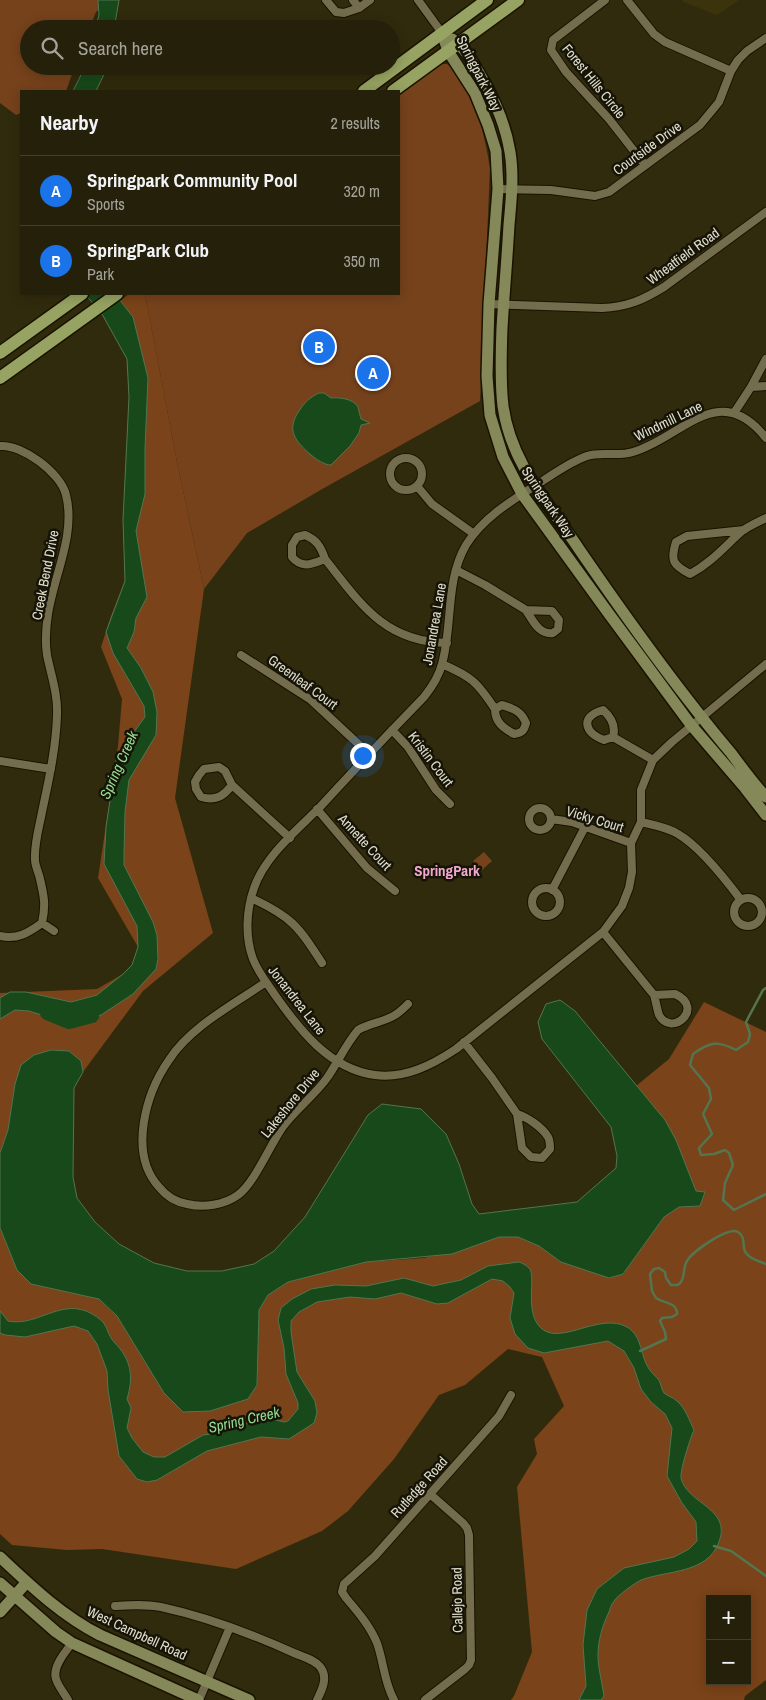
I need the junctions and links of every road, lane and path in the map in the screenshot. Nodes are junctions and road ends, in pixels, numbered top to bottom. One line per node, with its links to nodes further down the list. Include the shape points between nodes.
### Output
1 (326, 0): 9 (street, via 336,12)
2 (353, 0): 9 (street)
3 (370, 0): 9 (street)
4 (418, 0): 10 (street, Springpark Way)
5 (487, 0): 10 (main road)
6 (518, 0): 12 (main road)
7 (605, 0): 18 (street, Forest Hills Circle, via 553,40 551,50)
8 (627, 0): 14 (street, via 654,34 665,42)
9 (359, 8)
10 (442, 33): 12 (street, Springpark Way); 13 (main road)
11 (766, 38): 14 (street, Courtside Drive, via 747,51)
12 (453, 47): 17 (main road); 19 (street, Springpark Way, via 488,125 496,152); 20 (street, Springpark Way, via 475,67 489,91 510,152)
13 (400, 64)
14 (731, 71): 18 (street, Courtside Drive, via 713,111 682,140)
15 (386, 75): 16 (main road)
16 (365, 90)
17 (394, 90)
18 (645, 165): 20 (street, Courtside Drive, via 602,195)
19 (498, 189): 20 (street, Courtside Drive); 24 (street, Springpark Way)
20 (511, 189): 25 (street, Springpark Way)
21 (766, 212): 25 (street, Wheatfield Road, via 664,287 632,304 602,308)
22 (81, 295): 26 (main road)
23 (116, 295): 28 (main road)
24 (489, 304): 25 (street, Wheatfield Road); 36 (street, Springpark Way, via 490,415 503,457)
25 (504, 304): 35 (street, Springpark Way, via 501,352 503,408 516,451)
26 (0, 353)
27 (766, 359): 30 (street)
28 (0, 378)
29 (766, 386): 30 (street)
30 (751, 387): 31 (street)
31 (734, 413): 32 (street, via 748,420); 35 (street, Windmill Lane, via 704,415 632,453 590,455)
32 (766, 438)
33 (0, 446): 55 (street, Creek Bend Drive, via 16,448 49,469 63,486 68,505 62,561 48,613 46,637 57,713)
34 (417, 486): 34 (street, via 410,489 396,486 390,472 398,460 406,458 419,465 422,472); 39 (street, via 432,504)
35 (534, 486): 36 (street, Windmill Lane); 48 (street, Springpark Way, via 625,617)
36 (522, 494): 39 (street, Jonandrea Lane); 49 (street, Springpark Way)
37 (766, 518): 38 (street)
38 (744, 530): 38 (street, via 687,536 676,542 672,555 674,563 690,574)
39 (474, 534): 41 (street, Jonandrea Lane)
40 (325, 559): 40 (street, via 319,544 305,534 297,537 292,545 292,557 303,565); 43 (street, via 373,617 404,634)
41 (456, 570): 42 (street); 43 (street, Jonandrea Lane)
42 (526, 610)
43 (446, 643): 45 (street, Jonandrea Lane)
44 (240, 655): 52 (street, Greenleaf Court, via 311,700)
45 (442, 664): 47 (street, via 480,686); 50 (street, Jonandrea Lane, via 424,697)
46 (766, 664): 48 (street, Jonandrea Lane)
47 (495, 708)
48 (701, 718): 49 (street, Jonandrea Lane); 57 (street, Springpark Way)
49 (691, 725): 53 (street, Jonandrea Lane); 60 (street, Springpark Way)
50 (392, 730): 52 (street, Jonandrea Lane); 58 (street, Kristin Court, via 408,746 436,790)
51 (613, 737): 53 (street)
52 (369, 754): 59 (street, Jonandrea Lane)
53 (653, 760): 62 (street, Jonandrea Lane, via 641,790)
54 (0, 761): 55 (street)
55 (51, 769): 70 (street, Creek Bend Drive, via 36,839 35,861 46,907)
56 (232, 785): 56 (street, via 225,771 219,767 204,769 195,782 201,797 209,799 225,794); 64 (street)
57 (766, 797)
58 (450, 804)
59 (317, 809): 64 (street, Jonandrea Lane); 67 (street, Annette Court, via 367,868)
60 (766, 815)
61 (551, 819): 63 (street, Vicky Court)
62 (641, 822): 65 (street, Jonandrea Lane); 69 (street, via 660,826 687,840)
63 (585, 827): 65 (street, Vicky Court); 66 (street)
64 (290, 838): 68 (street, Jonandrea Lane, via 263,870)
65 (631, 843): 72 (street, Jonandrea Lane, via 632,872 628,888 622,906)
66 (552, 890)
67 (395, 891)
68 (251, 898): 74 (street, via 284,914 296,925); 75 (street, Jonandrea Lane, via 249,944)
69 (741, 900)
70 (42, 923): 71 (street); 73 (street, via 17,937)
71 (54, 931)
72 (603, 932): 76 (street); 78 (street, Jonandrea Lane)
73 (0, 936)
74 (322, 963)
75 (266, 982): 79 (street, Jonandrea Lane, via 305,1035); 79 (street, Lakeshore Drive, via 188,1037 159,1076 144,1118 142,1139 150,1177 161,1190 181,1203 194,1206 213,1205 238,1194 250,1181 283,1126 317,1090)
76 (654, 995): 76 (street, via 660,1016 665,1021 679,1022 685,1017 688,1010 682,997)
77 (408, 1004): 79 (street, Lakeshore Drive, via 395,1015 358,1030)
78 (464, 1042): 79 (street, Jonandrea Lane, via 432,1064 400,1074 374,1075); 80 (street)
79 (338, 1061)
80 (517, 1114): 80 (street, via 522,1148 532,1157 542,1158 550,1149 548,1137)
81 (511, 1395): 82 (street, Rutledge Road, via 499,1416)
82 (430, 1494): 96 (street, Rutledge Road, via 344,1584 342,1592 373,1634 384,1677); 97 (street, Callejo Road, via 467,1528 471,1660 465,1669)
83 (0, 1557): 84 (street, West Campbell Road)
84 (27, 1582): 86 (street); 91 (street, West Campbell Road, via 80,1625)
85 (0, 1583): 86 (street)
86 (14, 1596): 88 (street); 90 (street)
87 (115, 1606): 89 (street, via 160,1607)
88 (0, 1612)
89 (230, 1628): 91 (street); 95 (street, via 318,1664 324,1683)
90 (72, 1643): 92 (street, via 55,1674); 93 (street)
91 (207, 1682): 93 (street); 94 (street, West Campbell Road)
92 (68, 1700)
93 (198, 1700)
94 (249, 1700)
95 (317, 1700)
96 (394, 1700)
97 (425, 1700)

